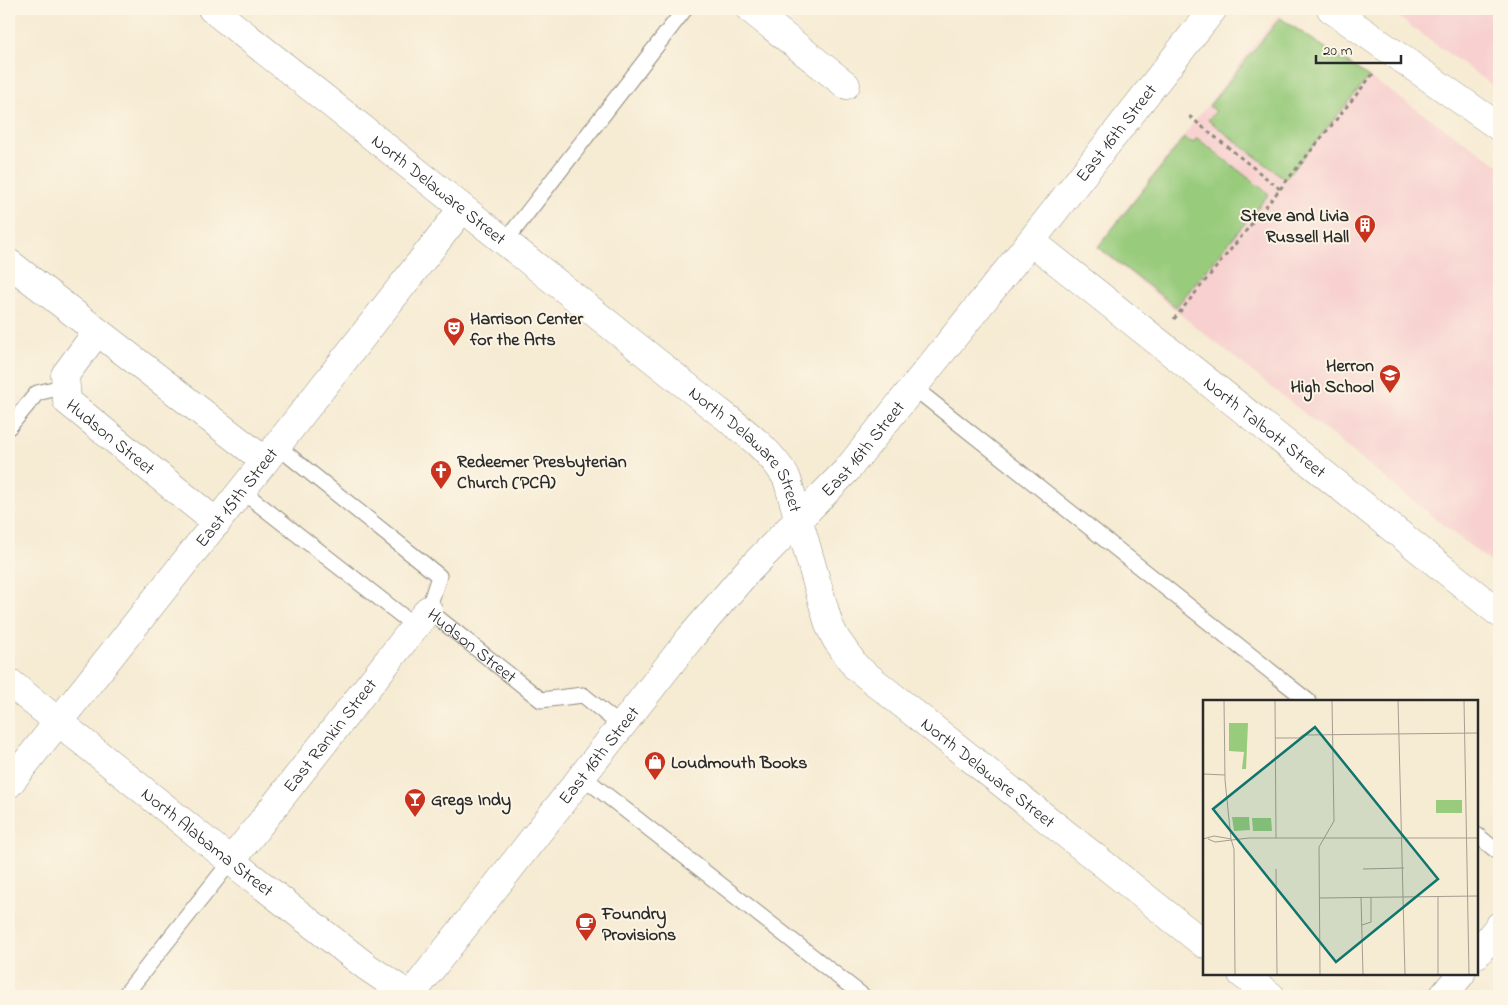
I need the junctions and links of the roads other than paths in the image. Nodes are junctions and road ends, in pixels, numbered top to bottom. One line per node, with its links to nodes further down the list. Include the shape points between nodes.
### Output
1 (212, 9): 8 (main road, North Delaware Street)
2 (685, 9): 10 (lane)
3 (750, 9): 6 (main road)
4 (1213, 9): 9 (main road, East 16th Street)
5 (1331, 9): 7 (main road)
6 (846, 85)
7 (1499, 127)
8 (462, 209): 10 (main road, North Delaware Street); 16 (main road, East 15th Street)
9 (1031, 241): 14 (main road, East 16th Street); 20 (main road, North Talbott Street)
10 (504, 242): 18 (main road, North Delaware Street, via 765,451 782,469)
11 (9, 263): 12 (main road, Hudson Street)
12 (97, 332): 13 (main road, Hudson Street, via 65,375); 16 (main road, Hudson Street)
13 (66, 386): 15 (lane, via 37,393); 19 (main road, Hudson Street, via 67,401)
14 (913, 388): 18 (main road, East 16th Street, via 846,471); 23 (lane)
15 (9, 427)
16 (271, 454): 17 (main road, East 15th Street); 21 (lane, Hudson Street, via 439,576)
17 (242, 491): 19 (main road, East 15th Street); 21 (lane)
18 (800, 519): 25 (main road, East 16th Street, via 734,587); 32 (main road, North Delaware Street, via 829,625 856,667)
19 (217, 523): 24 (main road, East 15th Street)
20 (1499, 613)
21 (422, 618): 25 (lane, Hudson Street, via 541,700 583,695); 30 (main road, East Rankin Street)
22 (9, 682): 24 (main road, North Alabama Street)
23 (1307, 700)
24 (58, 721): 27 (main road, East 15th Street); 30 (main road, North Alabama Street)
25 (621, 726): 26 (main road, East 16th Street)
26 (582, 776): 36 (lane); 38 (main road, East 16th Street)
27 (9, 784)
28 (1478, 836): 29 (lane)
29 (1499, 853)
30 (231, 861): 37 (lane); 38 (main road, North Alabama Street, via 367,967)
31 (1499, 926): 33 (main road)
32 (1203, 943)
33 (1478, 953)
34 (1243, 975): 39 (main road)
35 (1460, 975): 40 (main road)
36 (857, 994)
37 (124, 996)
38 (410, 996)
39 (1271, 996)
40 (1443, 996)

